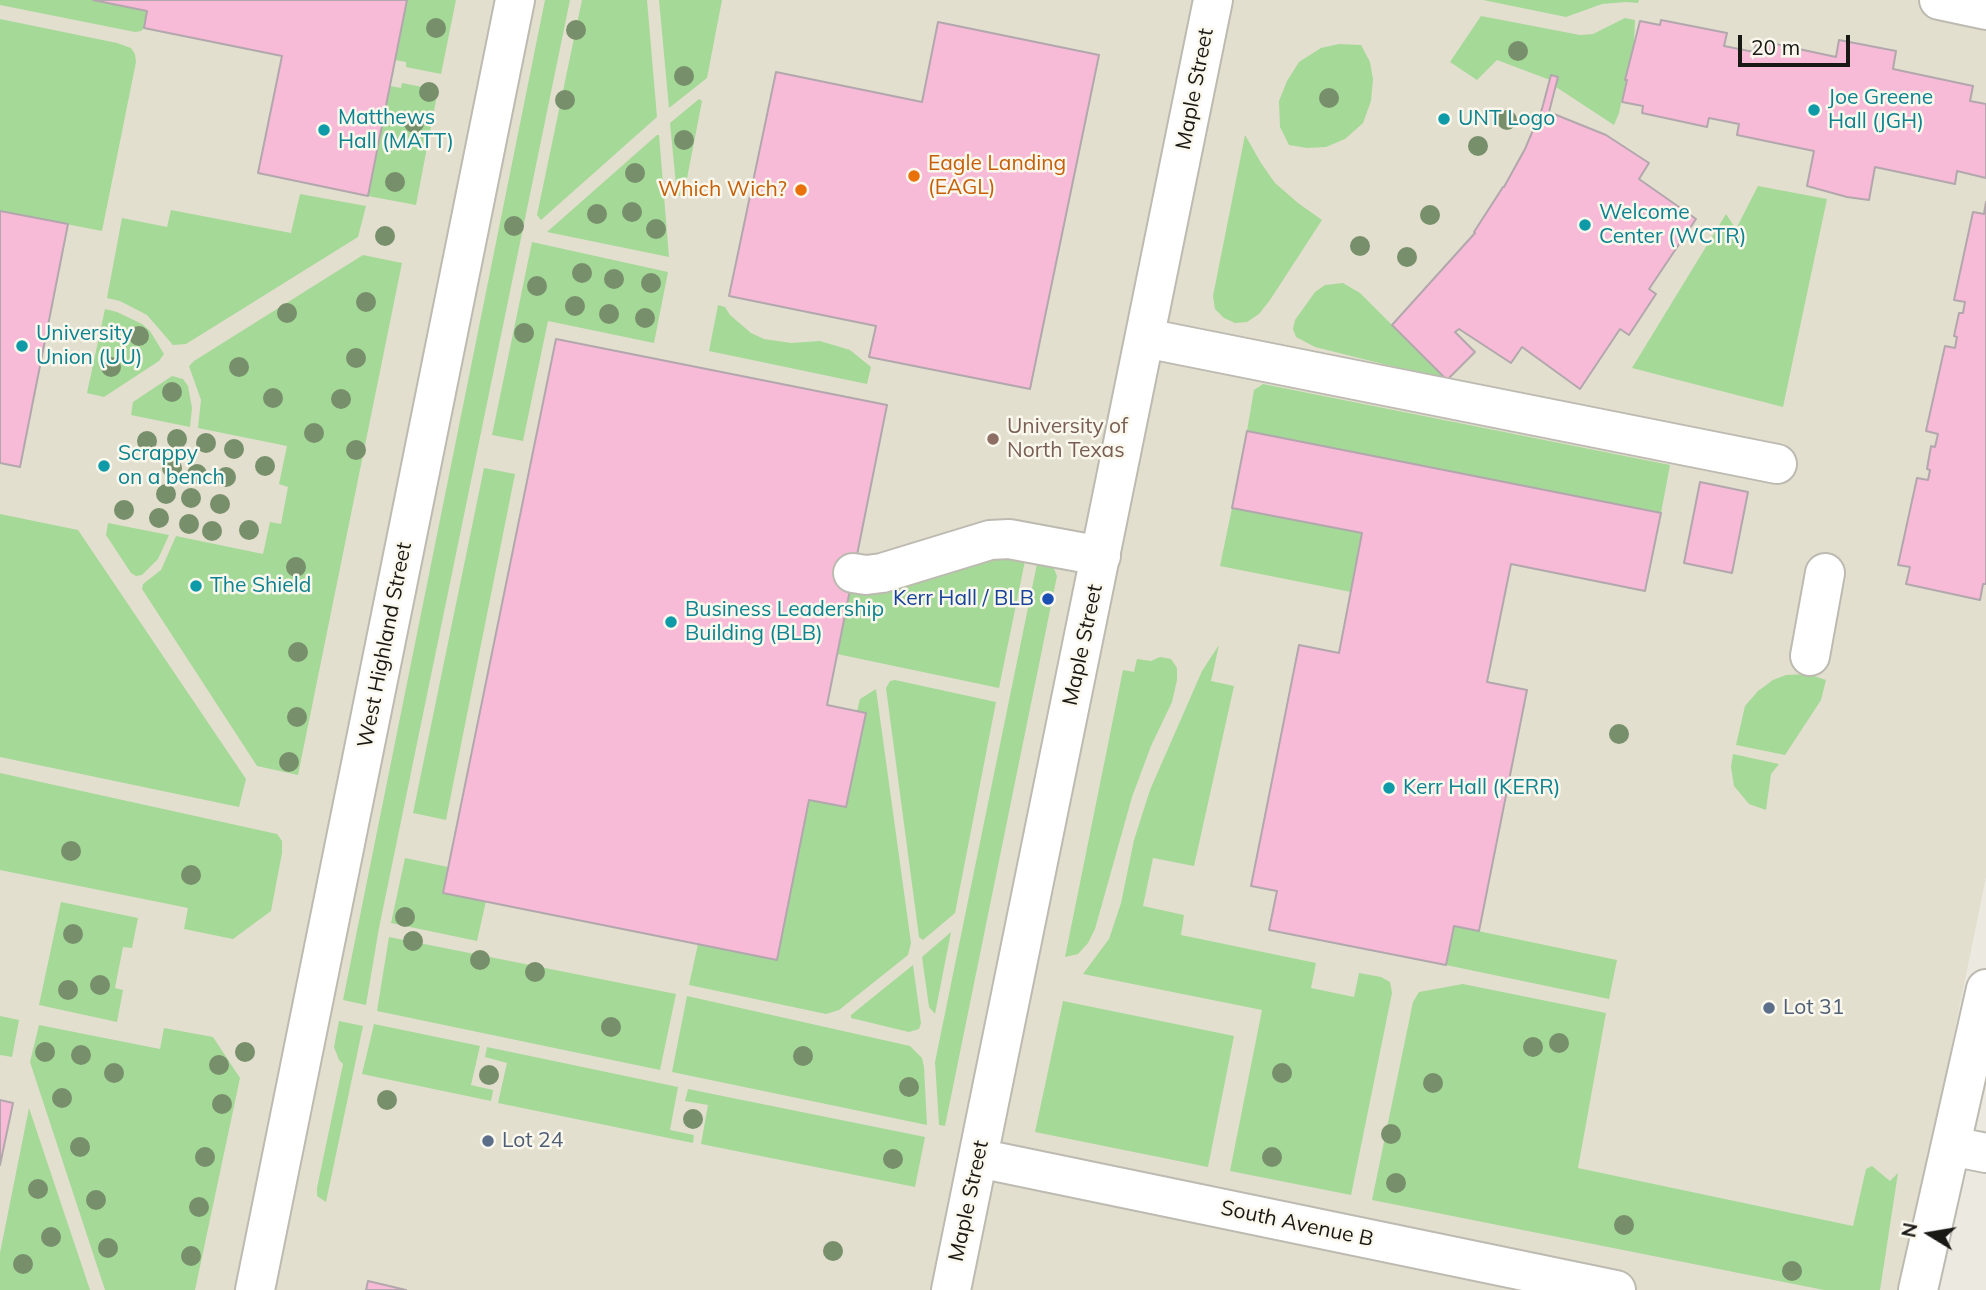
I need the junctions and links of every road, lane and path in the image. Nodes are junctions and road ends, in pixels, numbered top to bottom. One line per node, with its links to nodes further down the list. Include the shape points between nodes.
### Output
1 (515, 0): 14 (street, West Highland Street)
2 (1213, 0): 5 (street, Maple Street)
3 (1939, 0): 4 (street)
4 (1986, 10)
5 (1145, 338): 6 (street); 7 (street, Maple Street)
6 (1777, 464)
7 (1101, 556): 8 (street, via 1009,539 990,540 882,573); 13 (street, Maple Street)
8 (853, 573)
9 (1825, 573): 10 (street)
10 (1810, 656)
11 (1986, 989): 12 (street)
12 (1968, 1150): 17 (street)
13 (978, 1158): 15 (street, Maple Street); 16 (street, South Avenue B)
14 (255, 1290)
15 (951, 1290)
16 (1616, 1290)
17 (1919, 1290)

